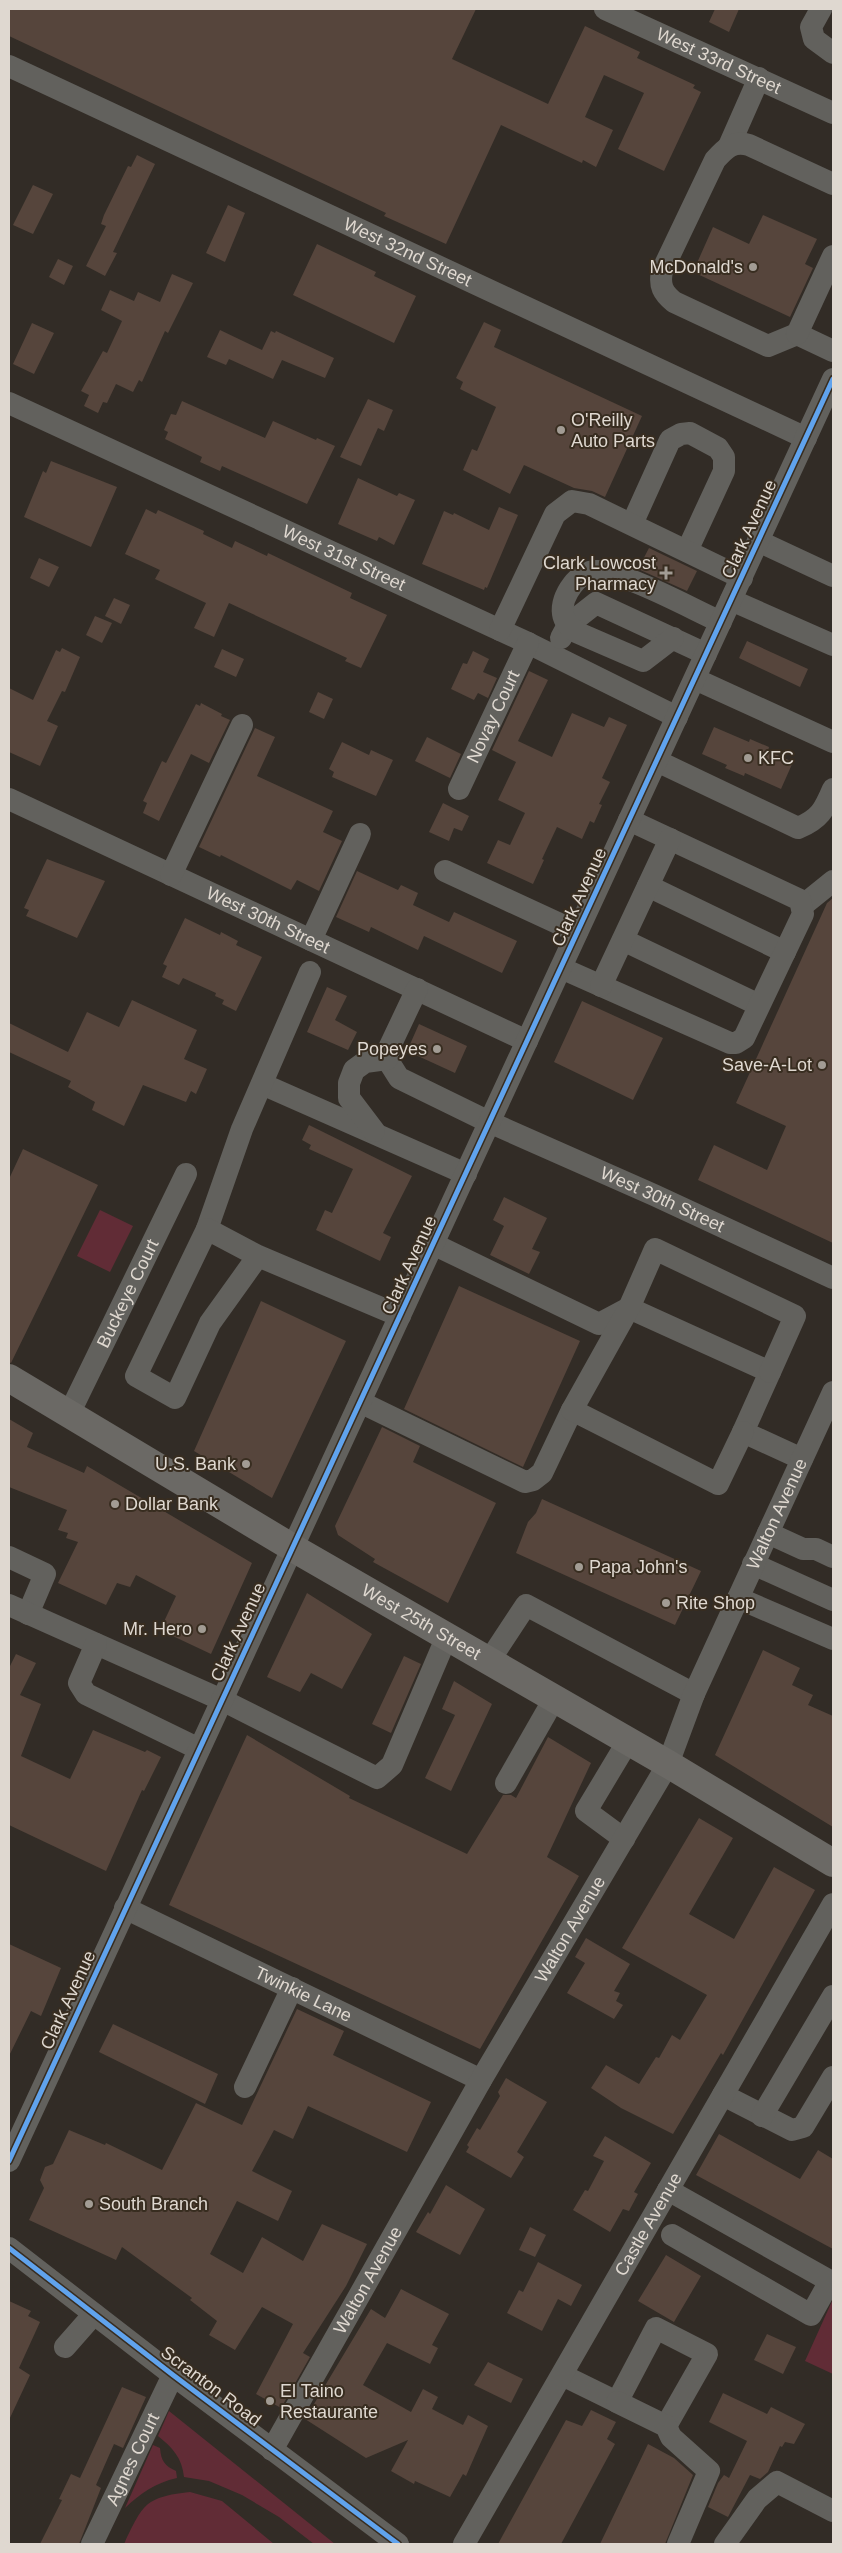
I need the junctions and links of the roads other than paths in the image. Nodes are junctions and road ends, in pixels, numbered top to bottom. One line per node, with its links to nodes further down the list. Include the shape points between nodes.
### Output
1 (605, 9): 5 (street, West 33rd Street)
2 (821, 9): 3 (street, via 811,27 814,39)
3 (833, 53)
4 (9, 66): 14 (street, West 32nd Street)
5 (759, 78): 6 (street, West 33rd Street); 7 (street)
6 (833, 113)
7 (729, 146): 8 (street, via 741,142); 10 (street, via 715,160 662,271 662,289 674,302 768,346)
8 (833, 184)
9 (833, 256): 10 (street)
10 (797, 334): 11 (street)
11 (833, 351)
12 (833, 380): 14 (street, Clark Avenue)
13 (9, 403): 23 (street, West 31st Street)
14 (806, 438): 16 (street, Clark Avenue)
15 (632, 524): 17 (street); 17 (street, via 670,440 690,433 718,448 724,457 724,470); 23 (street, via 589,504 572,501 555,514)
16 (758, 541): 18 (street); 19 (street, Clark Avenue)
17 (687, 551): 19 (street)
18 (833, 576)
19 (742, 578): 20 (street, Clark Avenue)
20 (731, 600): 21 (street, Clark Avenue); 26 (street)
21 (721, 622): 22 (street, via 627,579 596,571 574,580 562,613); 27 (street, Clark Avenue)
22 (568, 625): 24 (street, via 596,603); 24 (street, via 576,632 644,661); 28 (street)
23 (500, 630): 25 (street, West 31st Street)
24 (673, 638): 27 (street)
25 (528, 643): 28 (street, West 31st Street); 34 (street, Novay Court)
26 (833, 645)
27 (706, 654): 29 (street, Clark Avenue)
28 (553, 656): 30 (street, West 31st Street)
29 (695, 679): 30 (street, Clark Avenue); 32 (street)
30 (677, 717): 33 (street, Clark Avenue)
31 (242, 725): 41 (street)
32 (833, 742)
33 (657, 761): 35 (street, via 798,828 815,821); 37 (street, Clark Avenue)
34 (458, 789)
35 (833, 789)
36 (9, 799): 41 (street, West 30th Street)
37 (629, 820): 39 (street); 45 (street, Clark Avenue)
38 (360, 834): 46 (street)
39 (670, 839): 43 (street); 44 (street, via 800,900)
40 (445, 871): 45 (street)
41 (171, 875): 46 (street, West 30th Street)
42 (833, 882): 44 (street)
43 (648, 886): 47 (street); 48 (street)
44 (802, 906): 48 (street, via 803,914)
45 (577, 932): 49 (street, Clark Avenue)
46 (311, 940): 52 (street, West 30th Street)
47 (623, 940): 51 (street); 53 (street)
48 (785, 952): 53 (street)
49 (561, 968): 51 (street); 54 (street, Clark Avenue)
50 (310, 972): 56 (street)
51 (601, 986): 53 (street, via 730,1043 744,1038)
52 (417, 989): 54 (street, West 30th Street); 55 (street)
53 (759, 1005)
54 (527, 1041): 57 (street, Clark Avenue)
55 (387, 1059): 57 (street, West 30th Street, via 400,1078); 58 (street, via 365,1062 354,1070 349,1083 349,1098)
56 (262, 1084): 58 (street); 61 (street, via 242,1128)
57 (489, 1122): 60 (street, Clark Avenue); 64 (street, West 30th Street)
58 (376, 1134): 60 (street)
59 (186, 1174): 72 (street, Buckeye Court)
60 (466, 1174): 62 (street, Clark Avenue)
61 (207, 1229): 63 (street); 63 (street, via 136,1376 175,1398 210,1323)
62 (433, 1244): 65 (street, via 599,1324); 66 (street, Clark Avenue)
63 (258, 1256): 66 (street)
64 (833, 1278)
65 (629, 1308): 67 (street); 67 (street, via 656,1249 795,1316); 71 (street)
66 (400, 1316): 70 (street, Clark Avenue)
67 (770, 1372): 73 (street)
68 (10, 1381): 72 (main road, West 25th Street)
69 (833, 1392): 74 (street, Walton Avenue)
70 (360, 1402): 71 (street, via 525,1482 542,1473); 76 (street, Clark Avenue)
71 (572, 1410): 73 (street, via 718,1484)
72 (69, 1414): 76 (main road, West 25th Street)
73 (743, 1432): 74 (street)
74 (802, 1459): 75 (street, Walton Avenue)
75 (768, 1533): 78 (street, via 803,1549 816,1549); 79 (street, Walton Avenue)
76 (293, 1548): 83 (main road, West 25th Street); 89 (street, Clark Avenue)
77 (9, 1557): 82 (street, via 45,1574)
78 (833, 1557)
79 (753, 1564): 80 (street, Walton Avenue); 81 (street)
80 (738, 1598): 84 (street); 87 (street, Walton Avenue)
81 (833, 1600)
82 (18, 1610): 85 (street)
83 (447, 1636): 86 (main road, West 25th Street); 89 (street, via 392,1765 377,1778)
84 (833, 1639)
85 (96, 1644): 89 (street); 91 (street, via 79,1683 86,1694)
86 (489, 1661): 87 (street, via 526,1605); 88 (main road, West 25th Street)
87 (694, 1694): 92 (street, Walton Avenue)
88 (554, 1699): 90 (main road, West 25th Street); 93 (street)
89 (222, 1700): 91 (street, Clark Avenue)
90 (628, 1741): 92 (main road, West 25th Street); 94 (street, via 586,1811)
91 (199, 1749): 97 (street, Clark Avenue)
92 (668, 1764): 94 (street, Walton Avenue); 95 (main road, West 25th Street)
93 (506, 1783)
94 (624, 1839): 101 (street, Walton Avenue)
95 (833, 1863)
96 (833, 1904): 103 (street, Castle Avenue)
97 (125, 1908): 98 (street, Twinkie Lane); 105 (street, Clark Avenue)
98 (292, 1988): 101 (street, Twinkie Lane); 102 (street)
99 (833, 1996): 104 (street)
100 (833, 2077): 104 (street, via 803,2127 792,2130)
101 (481, 2080): 115 (street, Walton Avenue)
102 (244, 2087)
103 (723, 2096): 104 (street); 106 (street, Castle Avenue)
104 (762, 2116)
105 (9, 2161)
106 (668, 2190): 107 (street, via 830,2281 811,2315); 112 (street, Castle Avenue)
107 (672, 2235)
108 (9, 2248): 109 (street, Scranton Road)
109 (94, 2314): 110 (street); 111 (street, Scranton Road)
110 (65, 2347)
111 (173, 2375): 115 (street, Scranton Road); 117 (street, Agnes Court)
112 (562, 2375): 113 (street); 119 (street, Castle Avenue)
113 (617, 2402): 114 (street); 114 (street, via 656,2328 707,2354)
114 (666, 2426): 120 (street, via 671,2437 709,2471)
115 (272, 2450): 118 (street, Scranton Road)
116 (833, 2511): 121 (street, via 777,2482 757,2499)
117 (92, 2544)
118 (398, 2544)
119 (464, 2544)
120 (678, 2544)
121 (725, 2544)

